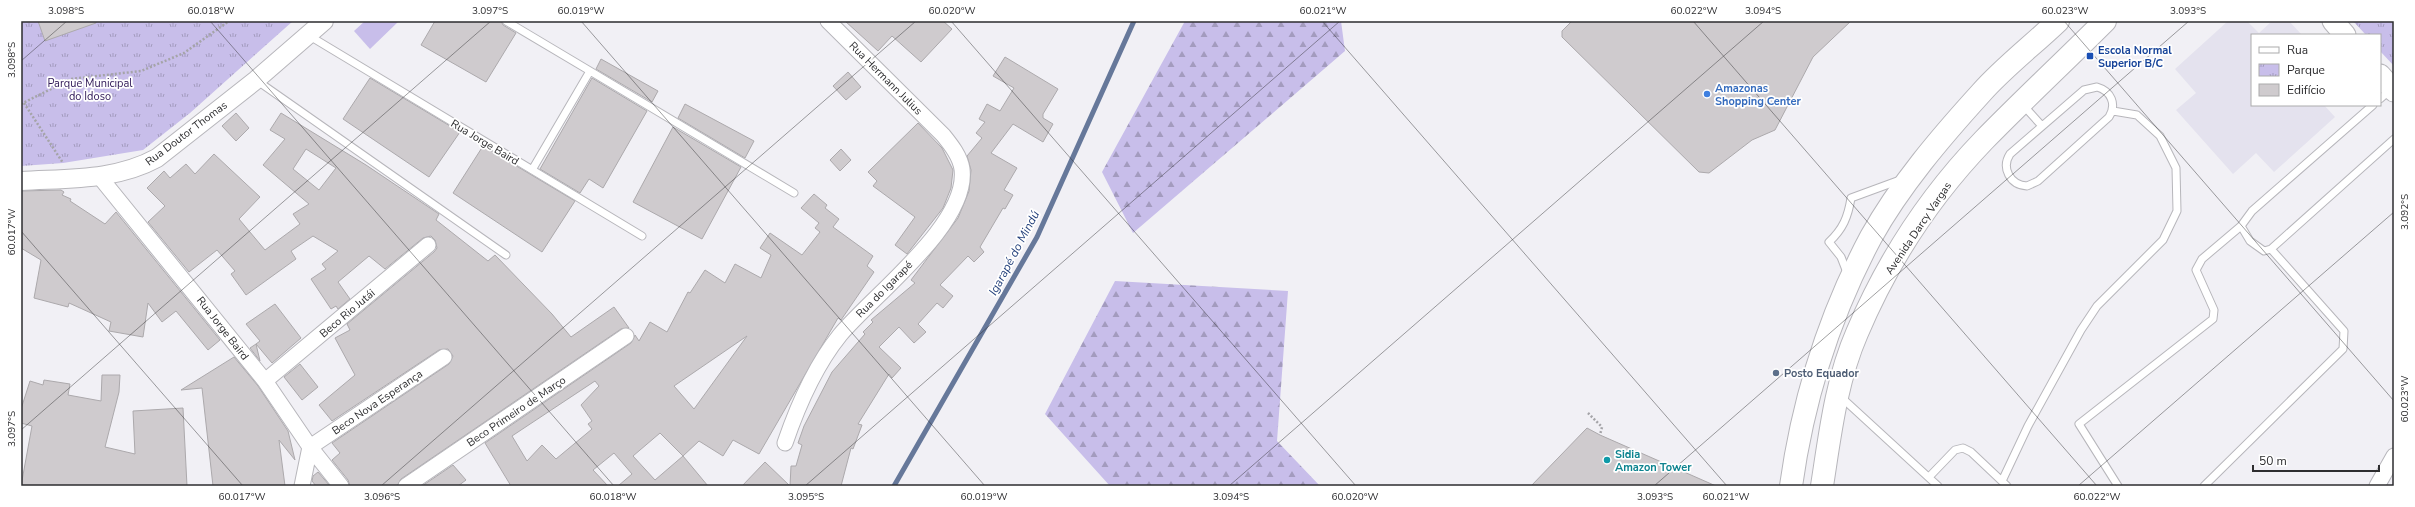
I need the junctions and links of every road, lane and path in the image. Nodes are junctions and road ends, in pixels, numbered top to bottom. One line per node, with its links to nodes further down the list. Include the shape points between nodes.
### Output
1 (229, 21): 13 (path, via 184,52 141,71 71,79)
2 (324, 21): 9 (street, Rua Doutor Thomas)
3 (506, 21): 10 (lane)
4 (828, 21): 17 (street, Rua Hermann Julius)
5 (2058, 21): 20 (main road, via 1982,92)
6 (2105, 21): 12 (main road, Avenida Darcy Vargas)
7 (2333, 21): 8 (main road)
8 (2344, 34)
9 (308, 35): 11 (street, Rua Doutor Thomas); 19 (lane, Rua Jorge Baird)
10 (590, 71): 19 (lane); 24 (lane)
11 (256, 80): 21 (street, Rua Doutor Thomas, via 157,158 124,172); 29 (lane)
12 (2022, 103): 16 (lane); 34 (main road, Avenida Darcy Vargas, via 1984,141 1937,195 1891,262 1856,334)
13 (23, 104): 22 (path)
14 (2372, 106): 25 (lane, via 2252,211)
15 (2113, 111): 16 (lane, via 2109,94 2104,89 2090,88 2084,90); 16 (lane, via 2038,181 2020,186 2007,172 2007,159); 41 (lane, via 2137,115 2160,136 2176,168 2177,211 2163,240 2097,306 2081,330 2028,426)
16 (2042, 126)
17 (943, 135): 37 (street, Rua do Igarapé, via 956,152 962,170 955,204 935,236 839,336 815,372 793,417)
18 (2394, 140): 28 (lane)
19 (532, 170): 26 (lane, Rua Jorge Baird)
20 (1912, 175): 30 (main road, via 1872,236); 30 (lane, via 1851,198 1848,218 1829,242 1841,257)
21 (99, 176): 22 (street, Rua Doutor Thomas); 33 (street, Rua Jorge Baird)
22 (72, 178): 23 (street, Rua Doutor Thomas)
23 (21, 181)
24 (794, 193)
25 (2241, 226): 28 (lane, via 2250,241 2259,248 2264,251); 48 (lane, via 2202,259 2196,270 2214,310 2213,319 2079,424)
26 (642, 236)
27 (428, 245): 33 (street, Beco Rio Jutái)
28 (2271, 249): 49 (lane, via 2344,331 2343,349)
29 (506, 255)
30 (1850, 280): 45 (main road, via 1826,337)
31 (626, 336): 44 (street, Beco Primeiro de Março)
32 (444, 356): 38 (street, Beco Nova Esperança)
33 (265, 382): 38 (street, Rua Jorge Baird)
34 (1837, 395): 40 (lane); 46 (main road, Avenida Darcy Vargas)
35 (1588, 412): 36 (path, via 1602,428)
36 (1600, 435)
37 (785, 443)
38 (310, 447): 42 (street); 43 (street, Rua Jorge Baird)
39 (2394, 456): 50 (street)
40 (1929, 477): 41 (lane, via 1955,450 1963,448 1971,452); 47 (lane)
41 (2004, 484)
42 (302, 486)
43 (341, 486)
44 (406, 486)
45 (1791, 486)
46 (1822, 486)
47 (1938, 486)
48 (2118, 486)
49 (2204, 486)
50 (2377, 486)

